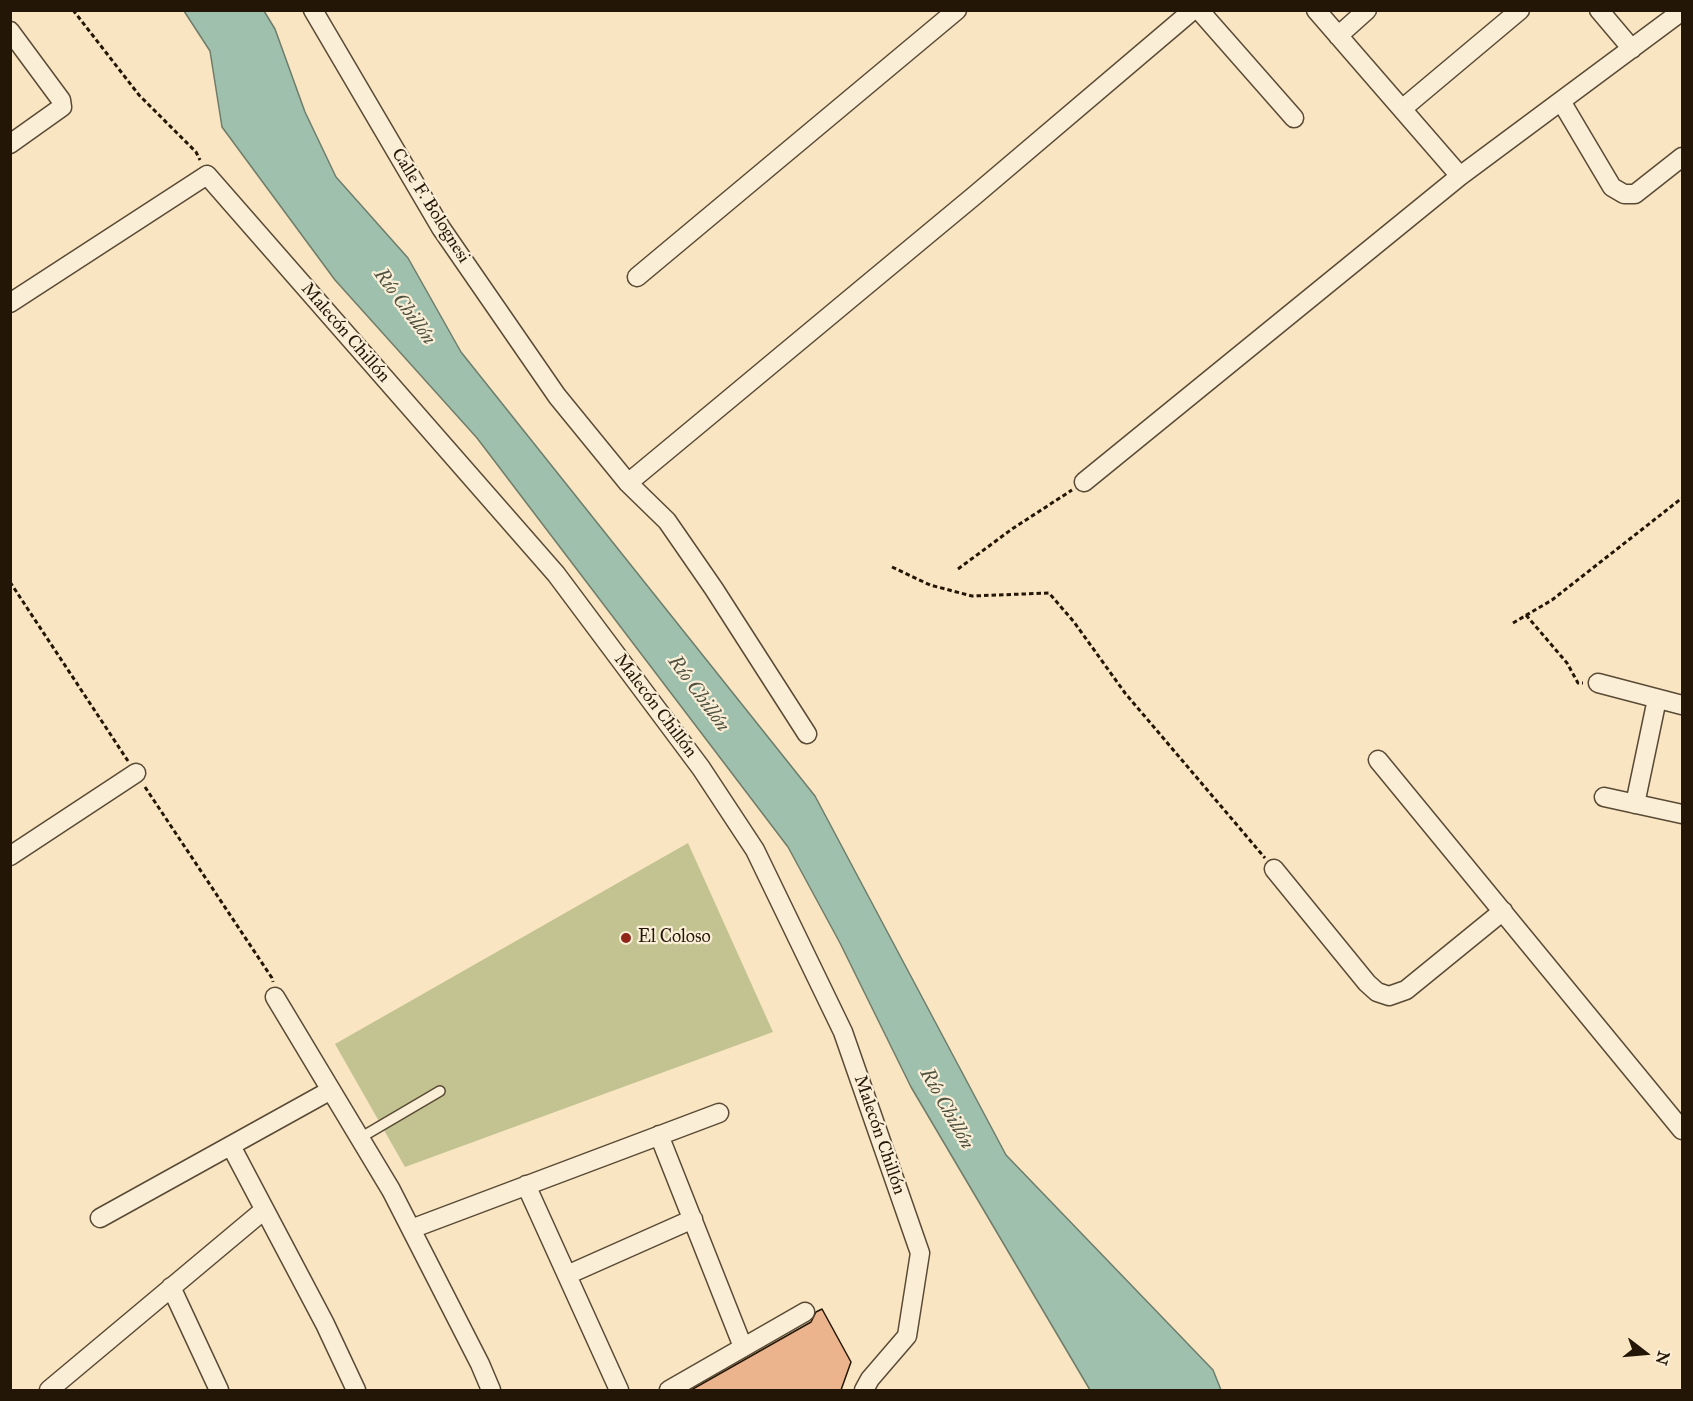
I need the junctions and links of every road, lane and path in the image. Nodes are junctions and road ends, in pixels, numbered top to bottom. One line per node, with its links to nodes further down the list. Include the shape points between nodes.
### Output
1 (73, 10): 19 (path, via 139,95 196,152)
2 (313, 10): 23 (street, Calle F. Bolognesi, via 441,228 557,396)
3 (957, 10): 21 (street)
4 (1193, 10): 23 (street)
5 (1199, 10): 16 (street)
6 (1316, 10): 12 (street)
7 (1367, 10): 12 (street)
8 (1520, 10): 15 (street)
9 (1599, 10): 13 (street)
10 (1683, 11): 13 (street)
11 (10, 31): 17 (street, via 61,100 62,107)
12 (1338, 36): 15 (street)
13 (1632, 49): 14 (street)
14 (1561, 101): 18 (street, via 1612,187 1624,194 1635,194); 20 (street)
15 (1402, 109): 20 (street)
16 (1294, 118)
17 (10, 144)
18 (1683, 157)
19 (207, 175): 22 (street); 66 (street, Malecón Chillón, via 556,574 701,768 755,850 843,1032 920,1254 907,1336)
20 (1460, 176): 24 (street)
21 (637, 277)
22 (10, 303)
23 (628, 483): 34 (street, Calle F. Bolognesi, via 668,521)
24 (1084, 483): 27 (path)
25 (1683, 498): 29 (path)
26 (892, 567): 41 (path, via 930,585 972,596 1049,593 1125,693)
27 (958, 569)
28 (10, 582): 36 (path)
29 (1527, 615): 30 (path); 31 (path, via 1567,663 1578,683)
30 (1513, 623)
31 (1599, 683): 32 (street)
32 (1657, 699): 33 (street); 38 (street)
33 (1683, 705)
34 (807, 734)
35 (1378, 760): 42 (street)
36 (136, 773): 40 (street); 43 (path, via 272,978)
37 (1604, 797): 38 (street)
38 (1635, 804): 39 (street)
39 (1683, 814)
40 (10, 856)
41 (1274, 869): 42 (street, via 1367,983 1389,996 1406,990)
42 (1503, 911): 47 (street)
43 (275, 997): 44 (street)
44 (331, 1090): 49 (street); 50 (street)
45 (440, 1091): 49 (lane)
46 (719, 1113): 48 (street)
47 (1683, 1130)
48 (659, 1135): 51 (street); 54 (street)
49 (360, 1138): 55 (street)
50 (231, 1146): 52 (street); 53 (street)
51 (526, 1185): 55 (street); 56 (street)
52 (264, 1210): 57 (street); 62 (street)
53 (99, 1218)
54 (693, 1219): 56 (street); 59 (street)
55 (411, 1229): 63 (street)
56 (567, 1275): 64 (street)
57 (171, 1287): 60 (street); 61 (street)
58 (805, 1312): 59 (street)
59 (743, 1347): 65 (street)
60 (53, 1390)
61 (219, 1390)
62 (356, 1390)
63 (491, 1390)
64 (619, 1390)
65 (669, 1390)
66 (864, 1390)

